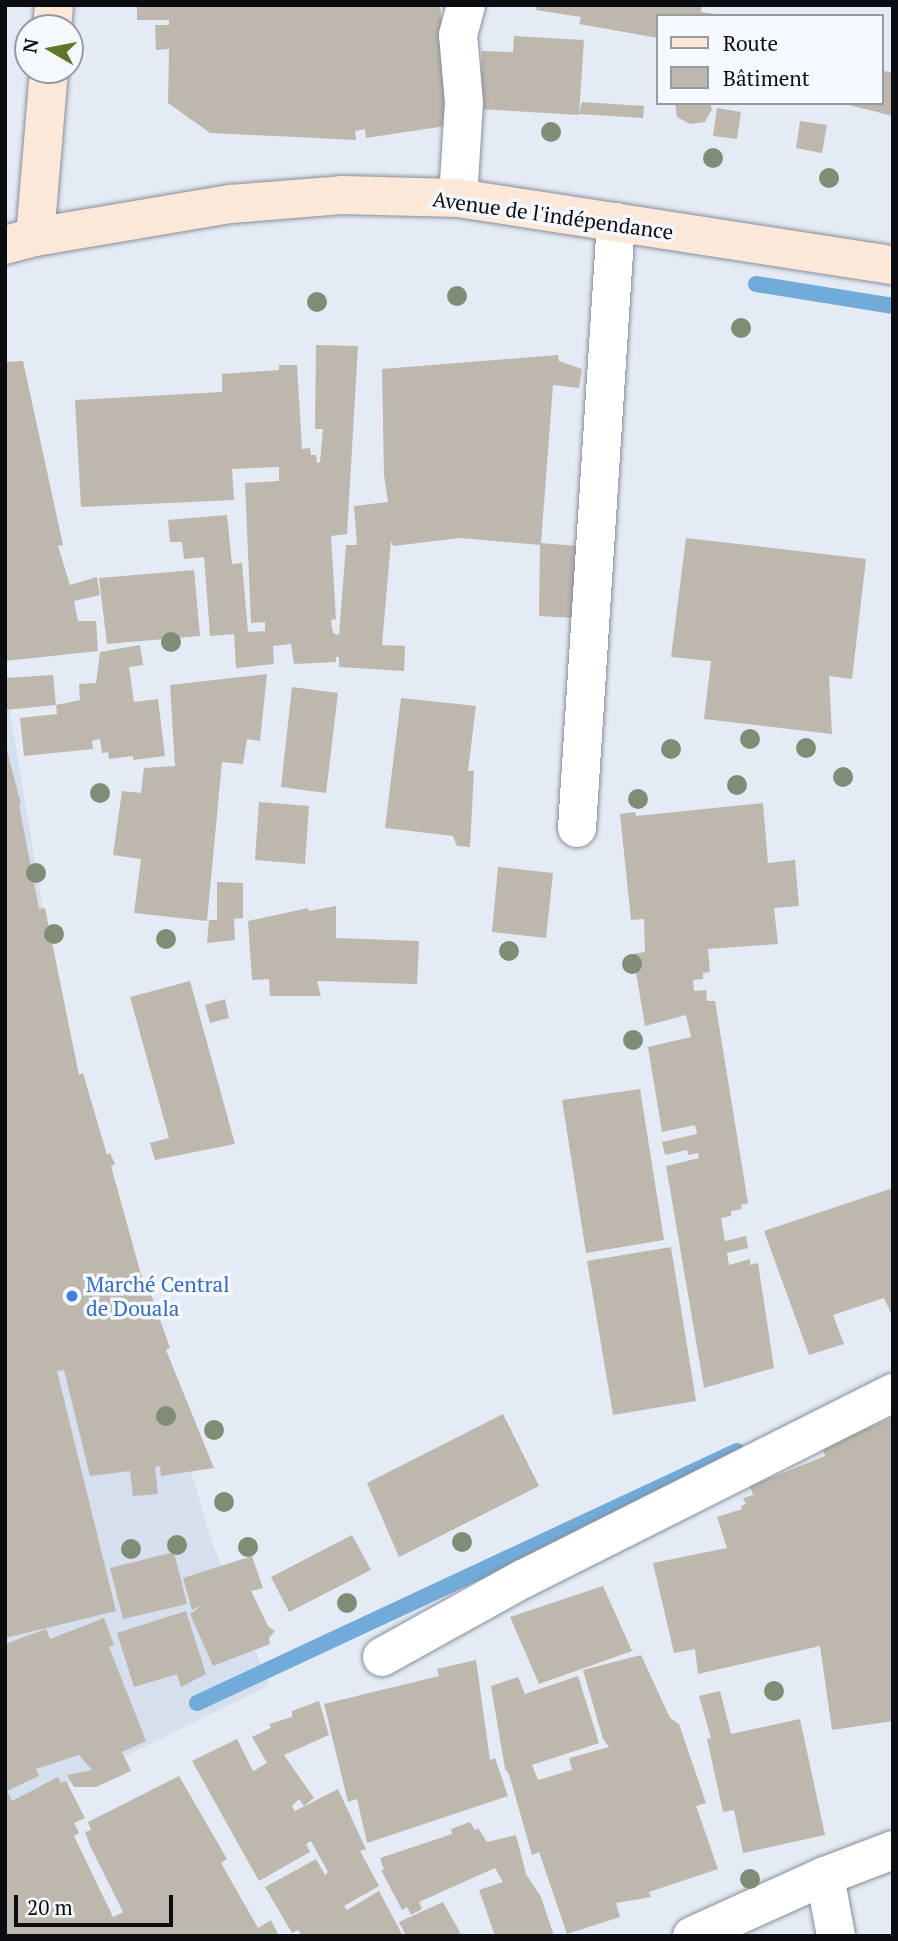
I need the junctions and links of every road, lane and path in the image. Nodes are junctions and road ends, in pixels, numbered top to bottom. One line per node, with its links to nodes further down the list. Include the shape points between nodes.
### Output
1 (466, 5): 3 (street, via 458,35 464,103)
2 (47, 84): 5 (main road)
3 (458, 198): 4 (main road, Avenue de l'indépendance); 5 (main road, Avenue de l'indépendance, via 342,195 231,204)
4 (616, 222): 6 (main road, Avenue de l'indépendance); 7 (street)
5 (20, 241)
6 (893, 265)
7 (577, 828)
8 (893, 1393): 9 (street, via 523,1580)
9 (382, 1657)
10 (893, 1850): 11 (street)
11 (825, 1876): 12 (street); 13 (street)
12 (692, 1936)
13 (836, 1936)

